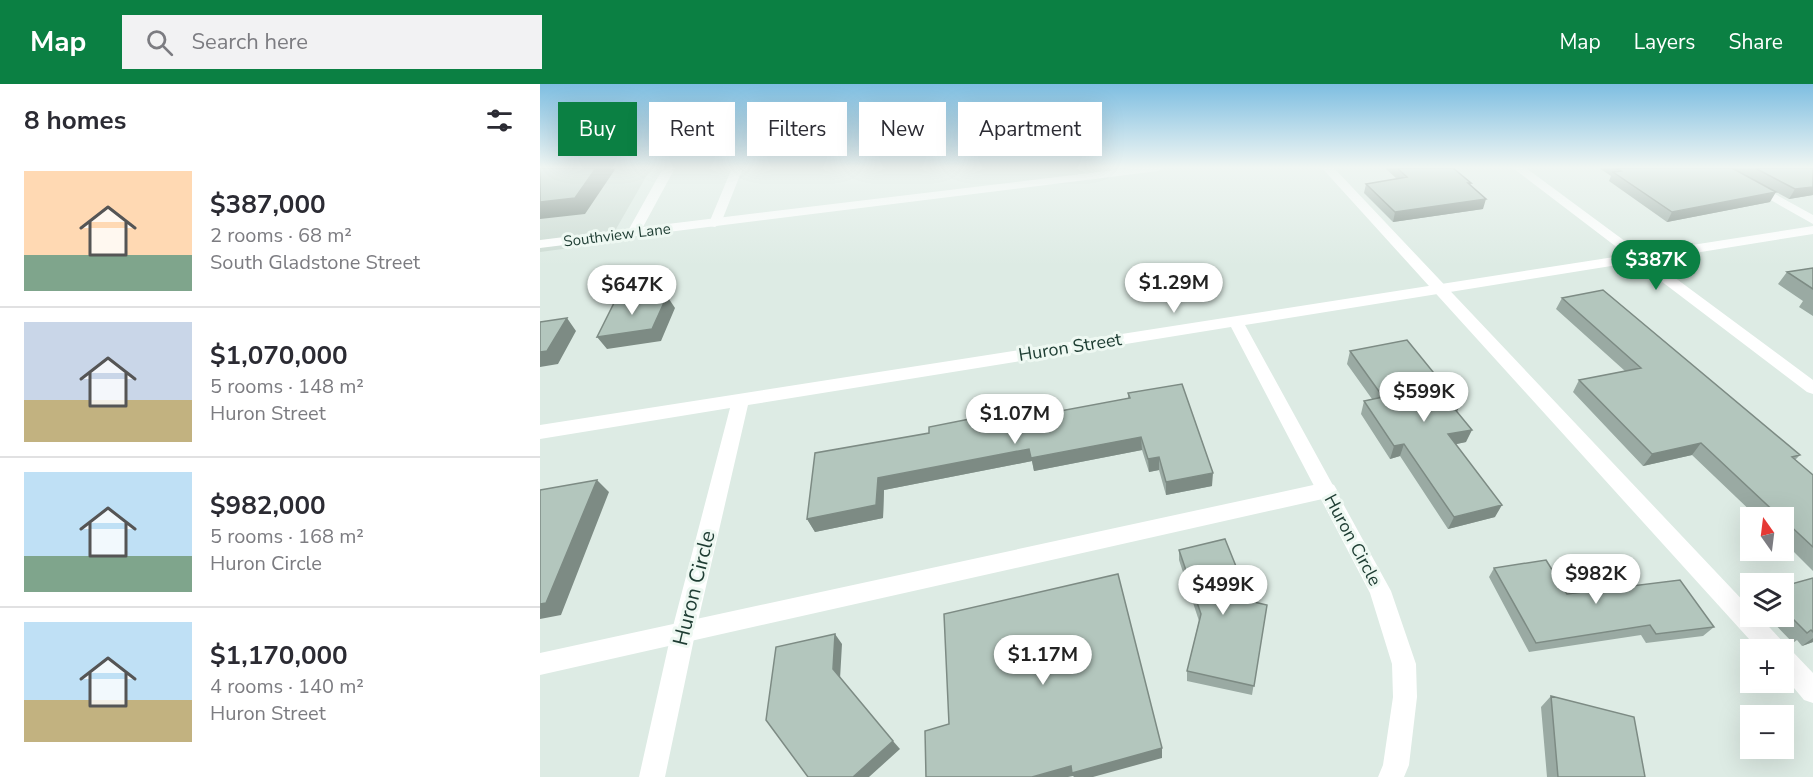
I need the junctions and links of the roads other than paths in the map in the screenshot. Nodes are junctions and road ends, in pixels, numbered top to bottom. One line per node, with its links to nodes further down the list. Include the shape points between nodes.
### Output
1 (651, 200): 10 (street)
2 (724, 200): 8 (street)
3 (898, 200): 8 (street, Southview Lane)
4 (1358, 200): 13 (street)
5 (1562, 200): 12 (street)
6 (1778, 200): 7 (street)
7 (1813, 220)
8 (715, 223): 10 (street, Southview Lane)
9 (1813, 230): 12 (street, Huron Street)
10 (634, 232): 11 (street, Southview Lane)
11 (540, 244)
12 (1636, 256): 13 (street, Huron Street); 15 (street)
13 (1439, 288): 14 (street, Huron Street); 20 (street)
14 (1235, 321): 16 (street, Huron Street); 18 (street, Huron Circle)
15 (1813, 388)
16 (741, 400): 17 (street, Huron Street); 19 (street, Huron Circle)
17 (540, 432)
18 (1327, 490): 19 (street); 25 (street, Huron Circle, via 1380,591 1404,664 1405,697)
19 (683, 634): 21 (street); 24 (street, Huron Circle)
20 (1765, 639)
21 (540, 664)
22 (1794, 670): 23 (street)
23 (1813, 691)
24 (652, 777)
25 (1392, 777)

